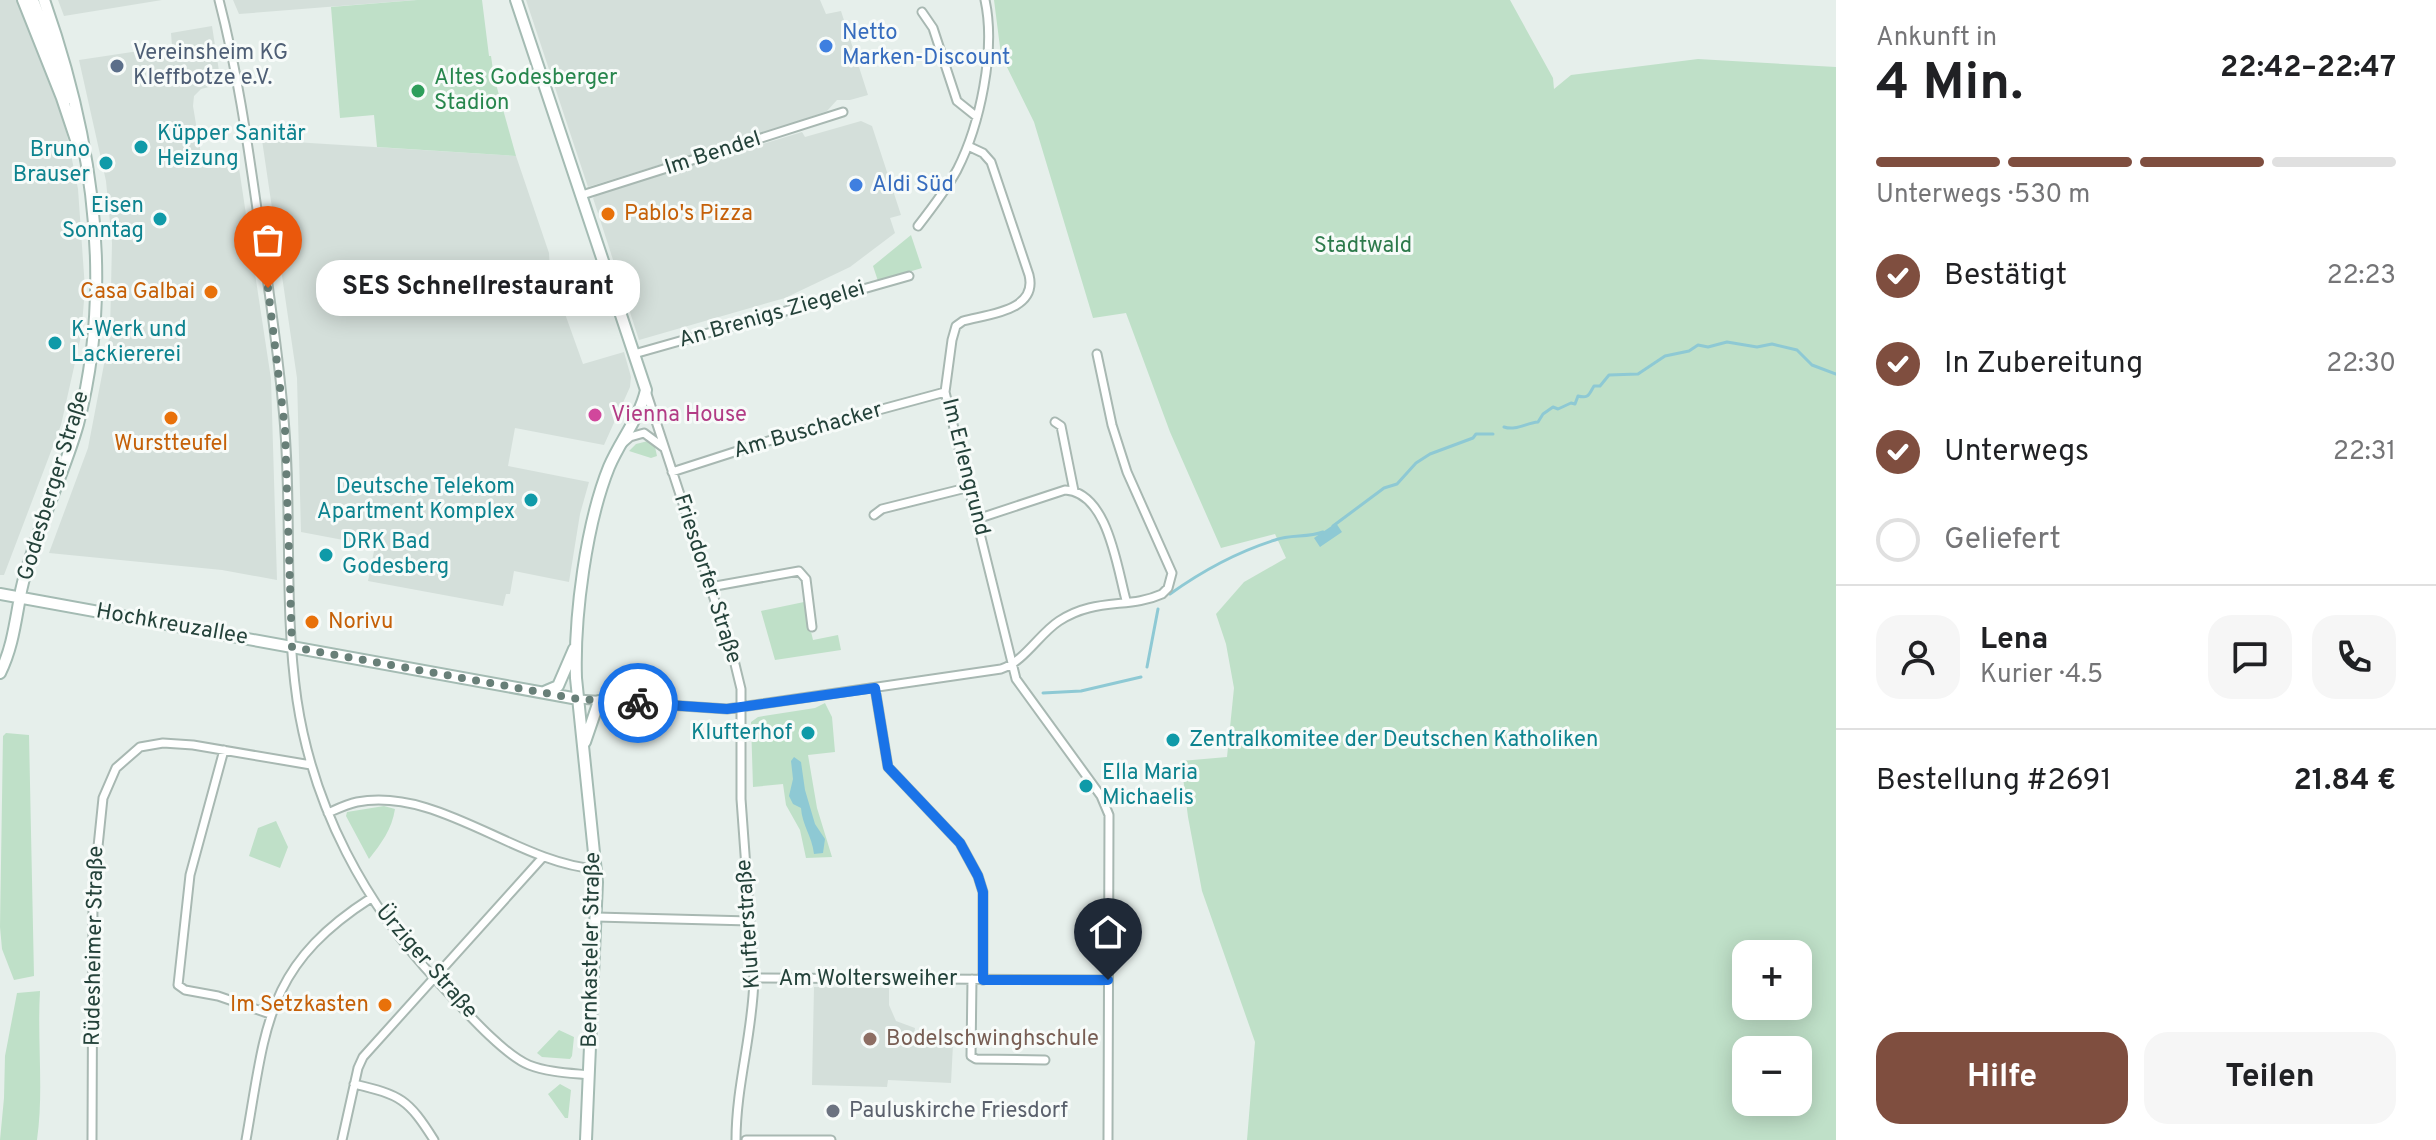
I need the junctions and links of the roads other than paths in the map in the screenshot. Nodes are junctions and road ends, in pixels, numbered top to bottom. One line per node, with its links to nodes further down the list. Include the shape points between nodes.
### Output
1 (23, 0): 12 (street, Godesberger Straße)
2 (33, 0): 10 (street, Godesberger Straße)
3 (44, 0): 10 (street, Godesberger Straße, via 66,61)
4 (219, 0): 34 (street, Ürziger Straße, via 238,80 280,375)
5 (516, 0): 13 (street, Friesdorfer Straße)
6 (985, 0): 9 (street, via 988,33)
7 (922, 12): 9 (street, via 933,28 957,101)
8 (843, 112): 13 (street, Im Bendel)
9 (977, 117): 11 (street)
10 (80, 130): 12 (street, Godesberger Straße)
11 (968, 146): 14 (street); 19 (street, Im Erlengrund, via 991,162 1030,287 1018,306 956,326)
12 (91, 185): 30 (street, Godesberger Straße, via 97,298 86,386)
13 (582, 195): 16 (street, Friesdorfer Straße)
14 (918, 226)
15 (909, 276): 16 (street, An Brenigs Ziegelei)
16 (634, 354): 18 (street, Friesdorfer Straße)
17 (1097, 354): 31 (street, Hochkreuzallee, via 1127,472 1172,573 1168,588 1158,596)
18 (646, 390): 21 (street, Bernkasteler Straße); 22 (street, Friesdorfer Straße)
19 (945, 392): 23 (street, Am Buschacker); 24 (street, Im Erlengrund)
20 (1055, 422): 25 (street, via 1061,426)
21 (619, 445): 22 (street, via 644,433); 33 (street, Bernkasteler Straße, via 599,494)
22 (667, 452): 23 (street, Friesdorfer Straße)
23 (672, 472): 28 (street, Friesdorfer Straße)
24 (970, 487): 26 (street); 27 (street, Im Erlengrund)
25 (1074, 491): 27 (street); 31 (street, via 1102,517)
26 (874, 515)
27 (977, 519): 35 (street, Im Erlengrund)
28 (710, 587): 32 (street, via 799,571 806,579); 41 (street, Friesdorfer Straße, via 733,656)
29 (0, 594): 30 (street, Hochkreuzallee)
30 (20, 597): 34 (street, Hochkreuzallee); 36 (street, Godesberger Straße)
31 (1126, 600): 35 (street, Hochkreuzallee, via 1090,606 1060,620)
32 (812, 627)
33 (575, 645): 38 (street, via 558,686); 39 (street, Bernkasteler Straße)
34 (292, 647): 38 (street, Hochkreuzallee); 44 (street, Ürziger Straße)
35 (1013, 663): 37 (street, Hochkreuzallee); 55 (street, Im Erlengrund, via 1016,679 1107,807)
36 (0, 673)
37 (875, 688): 41 (street, Hochkreuzallee); 54 (street, Am Woltersweiher, via 888,767 960,843 973,864 983,892)
38 (542, 692): 39 (street, Hochkreuzallee)
39 (578, 699): 40 (street, Hochkreuzallee); 42 (street, Bernkasteler Straße)
40 (599, 701): 41 (street, Hochkreuzallee); 42 (street)
41 (741, 706): 50 (street, Klufterstraße)
42 (584, 748): 47 (street, Bernkasteler Straße)
43 (224, 750): 44 (street, Rüdesheimer Straße); 56 (street, via 190,875 178,985); 60 (street, Rüdesheimer Straße, via 174,743 142,747 116,768 107,786 93,895)
44 (311, 765): 45 (street, Ürziger Straße)
45 (328, 813): 46 (street, via 357,802 410,805); 48 (street, Ürziger Straße)
46 (543, 857): 47 (street); 51 (street)
47 (596, 869): 49 (street, Bernkasteler Straße)
48 (371, 898): 51 (street, Ürziger Straße); 56 (street, via 337,922 298,962)
49 (596, 917): 50 (street); 58 (street, Bernkasteler Straße)
50 (750, 921): 52 (street, Klufterstraße)
51 (434, 978): 58 (street, Ürziger Straße, via 521,1061); 59 (street, via 363,1057)
52 (754, 978): 53 (street, Am Woltersweiher); 65 (street, Klufterstraße)
53 (972, 979): 54 (street, Am Woltersweiher); 57 (street, via 971,1056)
54 (983, 980): 55 (street, Am Woltersweiher)
55 (1108, 980): 68 (street, Im Erlengrund)
56 (270, 1014): 61 (street)
57 (1045, 1060)
58 (589, 1075): 64 (street, Bernkasteler Straße)
59 (354, 1084): 62 (street); 63 (street, via 402,1098)
60 (92, 1140)
61 (246, 1140)
62 (342, 1140)
63 (434, 1140)
64 (586, 1140)
65 (736, 1140)
66 (746, 1140): 67 (street)
67 (831, 1140)
68 (1108, 1140)

